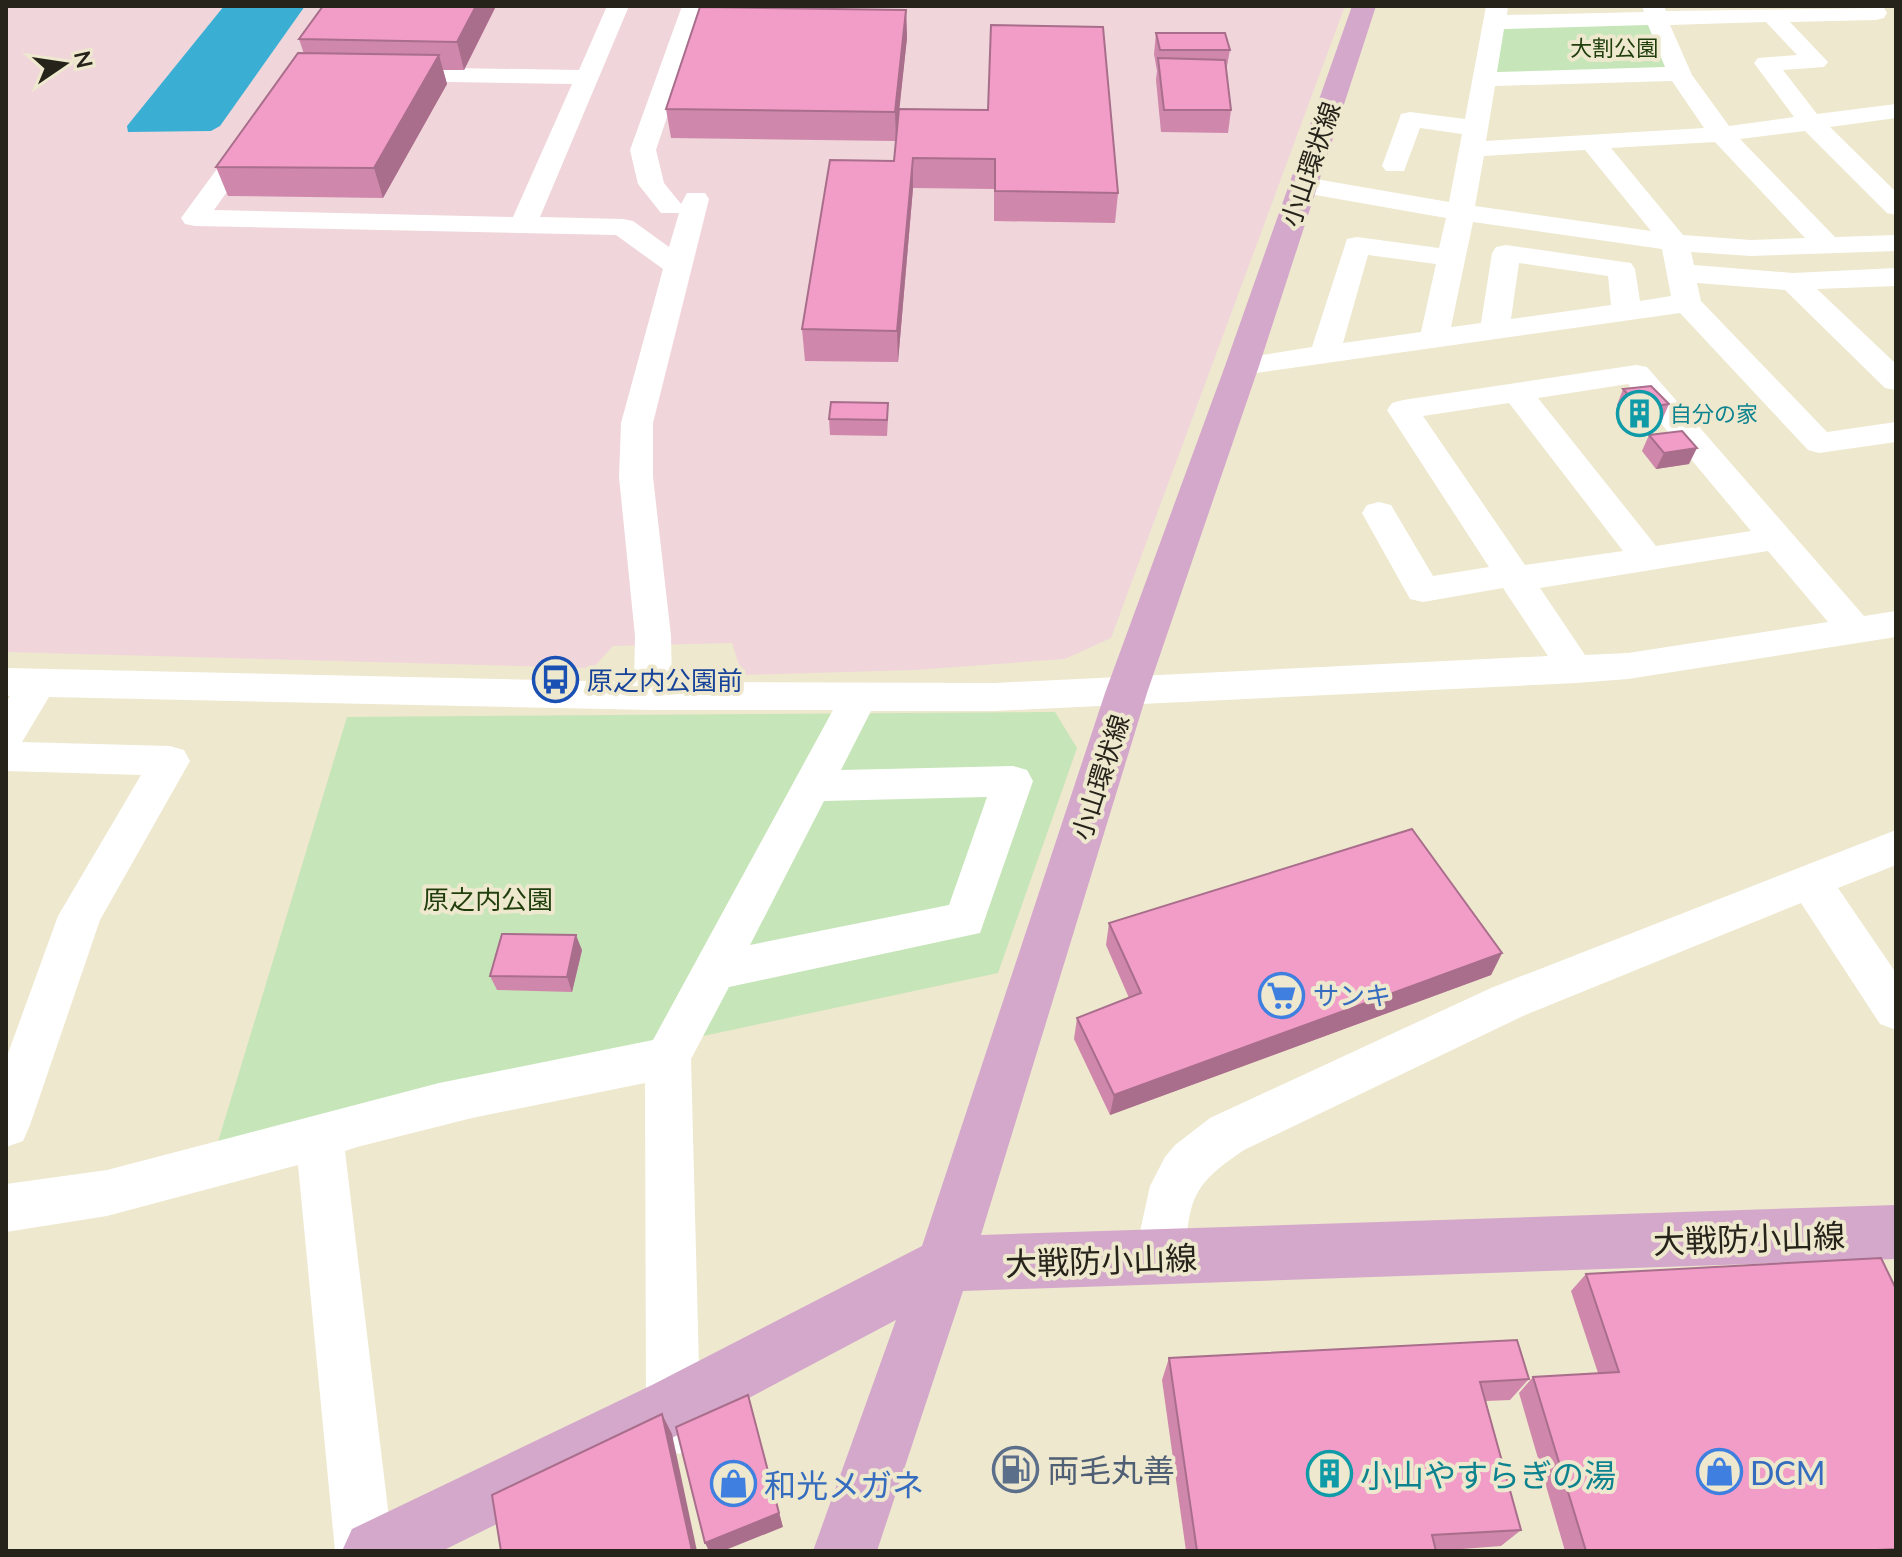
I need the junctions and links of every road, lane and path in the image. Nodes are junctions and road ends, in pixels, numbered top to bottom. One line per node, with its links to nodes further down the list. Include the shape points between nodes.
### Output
1 (618, 6): 11 (street)
2 (693, 6): 21 (street, via 643,150 651,184)
3 (1364, 6): 20 (main road, 小山環状線)
4 (1872, 10): 7 (street); 8 (street)
5 (1655, 12): 6 (street); 7 (street); 10 (street)
6 (1496, 14): 12 (street)
7 (1772, 16): 15 (street, via 1816,62 1766,63)
8 (1896, 34)
9 (374, 73): 11 (street)
10 (1678, 74): 12 (street); 16 (street)
11 (587, 77): 24 (street)
12 (1485, 79): 17 (street)
13 (1896, 111): 15 (street)
14 (264, 121): 24 (street, via 195,218)
15 (1811, 123): 16 (street); 22 (street)
16 (1723, 134): 18 (street); 28 (street)
17 (1474, 138): 18 (street); 19 (street, via 1410,119); 23 (street)
18 (1592, 142): 26 (street)
19 (1395, 166)
20 (1304, 185): 23 (street); 41 (main road, 小山環状線)
21 (670, 207): 25 (street); 31 (street, via 696,199)
22 (1896, 207)
23 (1461, 212): 26 (street); 29 (street)
24 (524, 223): 25 (street)
25 (623, 227): 31 (street)
26 (1675, 243): 28 (street); 32 (street)
27 (1896, 243): 28 (street)
28 (1829, 247)
29 (1451, 258): 39 (street); 40 (street, via 1357,245)
30 (1573, 263): 36 (street, via 1621,269); 37 (street); 38 (street, via 1506,253)
31 (678, 266): 54 (street, via 637,423 636,477 653,636)
32 (1681, 273): 34 (street); 35 (street)
33 (1896, 277): 34 (street)
34 (1793, 282): 42 (street)
35 (1687, 303): 36 (street); 44 (street, via 1819,443)
36 (1627, 312): 37 (street)
37 (1567, 320): 38 (street)
38 (1495, 330): 39 (street)
39 (1434, 339): 40 (street)
40 (1325, 354): 41 (street)
41 (1242, 366): 53 (main road, 小山環状線)
42 (1896, 381)
43 (1517, 392): 46 (street, via 1636,374); 47 (street); 48 (street, via 1403,410)
44 (1890, 439)
45 (1379, 513): 48 (street, via 1423,590)
46 (1777, 538): 47 (street); 50 (street)
47 (1648, 559): 48 (street, via 1528,578)
48 (1512, 575): 51 (street)
49 (1896, 624): 50 (street)
50 (1856, 631): 51 (street)
51 (1576, 670): 53 (street)
52 (22, 683): 54 (street); 56 (street)
53 (1126, 693): 55 (street); 70 (main road, 小山環状線)
54 (653, 696): 55 (street)
55 (859, 697): 58 (street)
56 (6, 735)
57 (6, 756): 65 (street, via 170,761 80,916)
58 (812, 786): 62 (street); 62 (street, via 1013,781 965,920)
59 (1896, 847): 60 (street)
60 (1811, 883): 61 (street); 69 (street, via 1507,1002 1227,1134 1193,1156 1175,1181)
61 (1879, 957): 63 (street)
62 (714, 971): 64 (street)
63 (1896, 1010)
64 (668, 1058): 66 (street, via 409,1111); 71 (street)
65 (6, 1125)
66 (319, 1136): 67 (street, via 167,1178 46,1205); 73 (street)
67 (6, 1208)
68 (1896, 1232): 69 (main road, 大戦防小山線)
69 (1160, 1259): 70 (main road, 大戦防小山線)
70 (944, 1264): 71 (main road, 大戦防小山線); 75 (main road, 小山環状線)
71 (673, 1406): 72 (street); 74 (main road, 大戦防小山線)
72 (690, 1469)
73 (364, 1551)
74 (374, 1551)
75 (845, 1551)

